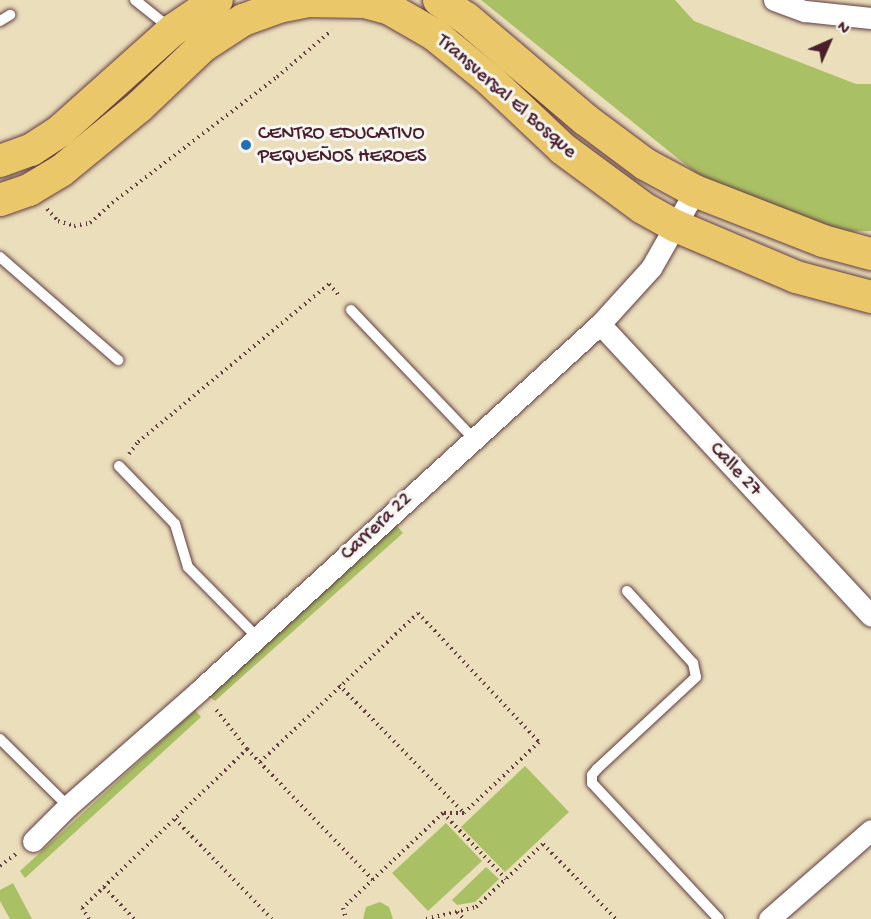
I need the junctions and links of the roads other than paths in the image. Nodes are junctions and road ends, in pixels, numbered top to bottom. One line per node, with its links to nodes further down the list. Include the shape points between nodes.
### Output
1 (135, 0): 9 (lane)
2 (217, 0): 9 (main road)
3 (440, 0): 11 (main road, Transversal El Bosque, via 645,164)
4 (774, 0): 5 (street)
5 (806, 6): 7 (street)
6 (10, 15): 8 (lane)
7 (871, 18)
8 (0, 21)
9 (173, 30): 10 (main road, via 60,131 31,150)
10 (0, 161)
11 (695, 191): 13 (street, Carrera 22); 14 (main road, Transversal El Bosque, via 823,241)
12 (0, 200): 13 (main road, Transversal El Bosque, via 29,190 60,171 140,106 203,46 243,20 308,1 365,3 388,8 435,35 563,149 605,182)
13 (676, 226): 16 (main road, Transversal El Bosque, via 796,277); 18 (street, Carrera 22, via 651,268)
14 (871, 254)
15 (0, 257): 19 (lane)
16 (871, 297)
17 (351, 310): 20 (lane)
18 (600, 324): 20 (street, Carrera 22); 23 (street, Calle 27)
19 (118, 360)
20 (473, 438): 24 (street, Carrera 22)
21 (119, 466): 24 (lane, via 175,524 188,567)
22 (627, 591): 29 (lane, via 693,663 696,677 597,768 592,783)
23 (871, 616)
24 (258, 638): 26 (street, Carrera 22)
25 (0, 739): 26 (lane)
26 (68, 806): 28 (street, Carrera 22)
27 (871, 830): 30 (street)
28 (33, 842)
29 (719, 919)
30 (769, 919)

